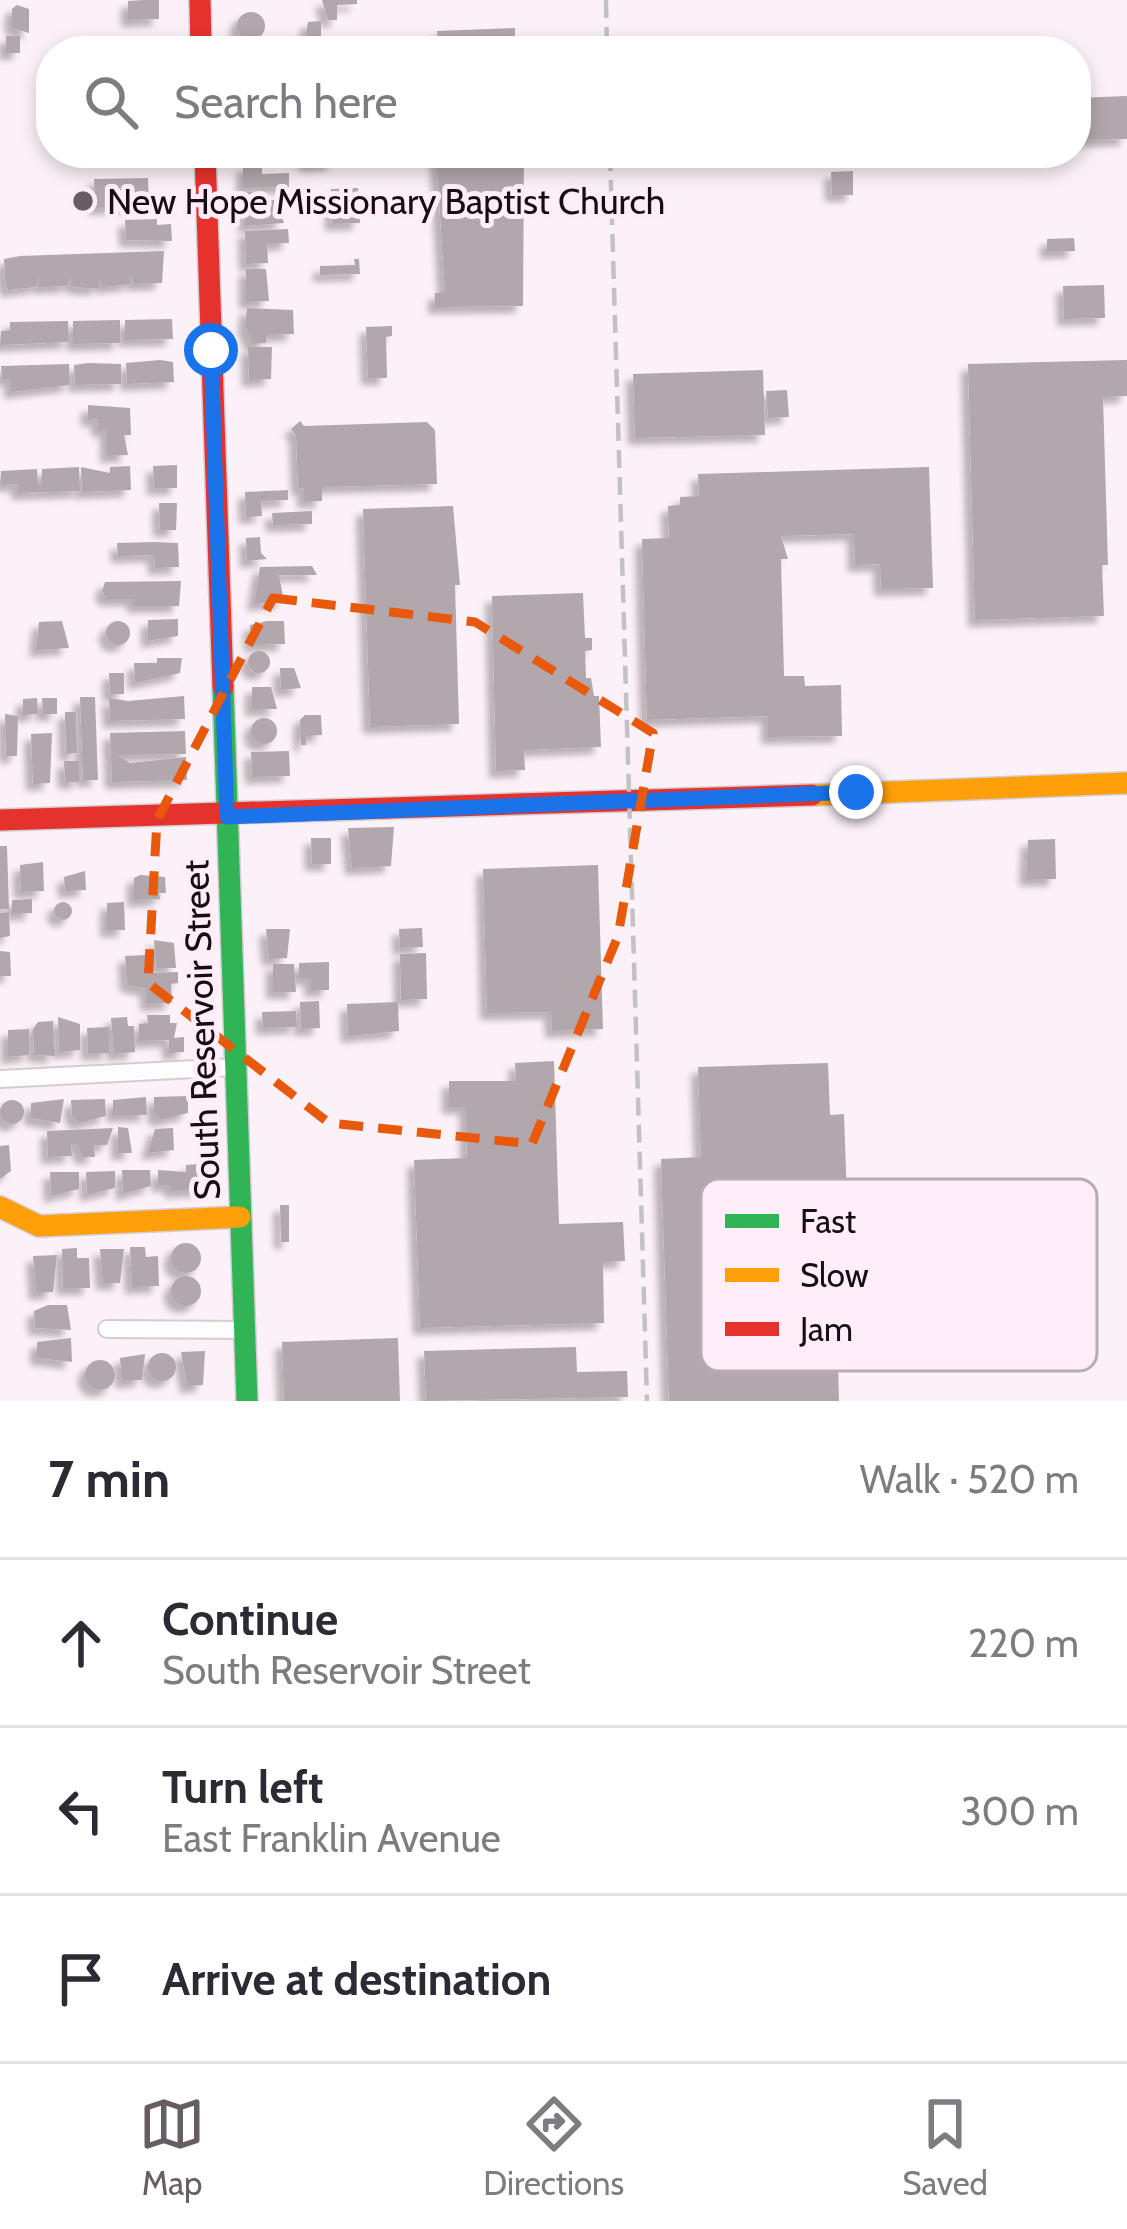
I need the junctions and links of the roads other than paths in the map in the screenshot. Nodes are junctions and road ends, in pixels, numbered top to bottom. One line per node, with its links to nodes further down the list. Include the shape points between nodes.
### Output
1 (200, 0): 2 (street)
2 (201, 36)
3 (205, 168): 5 (street, South Reservoir Street)
4 (1127, 783): 5 (street)
5 (227, 817): 6 (street); 7 (street, South Reservoir Street)
6 (0, 820)
7 (236, 1067): 8 (street); 10 (street, South Reservoir Street)
8 (0, 1079)
9 (0, 1208): 10 (street, via 39,1226)
10 (240, 1217): 12 (street, South Reservoir Street)
11 (107, 1329): 12 (street)
12 (244, 1330): 13 (street, South Reservoir Street)
13 (247, 1401)

